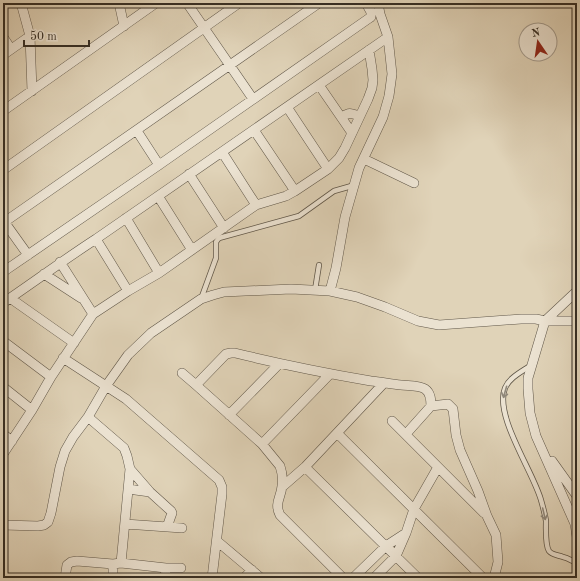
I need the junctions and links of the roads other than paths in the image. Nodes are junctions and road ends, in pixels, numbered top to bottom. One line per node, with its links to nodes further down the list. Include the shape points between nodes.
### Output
1 (21, 3): 11 (street)
2 (120, 3): 9 (street)
3 (156, 3): 9 (street)
4 (187, 3): 10 (street)
5 (239, 3): 10 (street)
6 (319, 3): 17 (street)
7 (366, 3): 20 (street, via 371,17)
8 (378, 3): 13 (street)
9 (124, 26): 19 (street)
10 (204, 28): 17 (street); 32 (street)
11 (30, 36): 14 (street); 19 (street)
12 (3, 37): 14 (street)
13 (388, 37): 15 (street); 29 (street, via 392,74 389,96 383,117)
14 (11, 49): 16 (street)
15 (369, 50): 18 (street); 23 (street, via 373,80 368,99)
16 (3, 55)
17 (230, 65): 20 (street); 25 (street)
18 (319, 85): 21 (street); 24 (street)
19 (32, 91): 22 (street)
20 (253, 99): 30 (street)
21 (287, 107): 26 (street); 31 (street)
22 (3, 111)
23 (359, 116): 24 (street, via 352,113); 27 (street)
24 (342, 117): 27 (street)
25 (137, 130): 30 (street); 40 (street)
26 (254, 130): 28 (street); 36 (street)
27 (352, 133): 31 (street, via 340,158)
28 (222, 152): 33 (street); 38 (street)
29 (364, 159): 34 (street); 35 (street)
30 (159, 165): 44 (street)
31 (328, 169): 36 (street)
32 (3, 170)
33 (189, 174): 37 (street); 41 (street)
34 (414, 183)
35 (355, 185): 52 (street, via 345,217); 54 (lane, via 334,191 299,216 219,238 216,242 216,258)
36 (295, 191): 38 (street)
37 (158, 196): 39 (street); 43 (street)
38 (256, 205): 41 (street)
39 (126, 218): 42 (street); 48 (street)
40 (3, 221): 44 (street)
41 (224, 228): 43 (street)
42 (96, 239): 45 (street); 51 (street)
43 (192, 250): 48 (street)
44 (28, 255): 47 (street)
45 (60, 262): 49 (street); 55 (street)
46 (320, 264): 50 (lane)
47 (3, 272)
48 (159, 273): 51 (street)
49 (44, 274): 55 (street); 56 (street)
50 (315, 290): 52 (street); 54 (street, via 224,292)
51 (128, 291): 57 (street)
52 (330, 291): 58 (street, via 357,297 418,321 439,325)
53 (577, 291): 58 (street)
54 (201, 299): 70 (street, via 141,342 128,355)
55 (84, 300): 57 (street)
56 (6, 301): 61 (street)
57 (93, 314): 61 (street)
58 (540, 320): 59 (street); 64 (street)
59 (577, 321)
60 (3, 341): 67 (street)
61 (74, 343): 62 (street)
62 (63, 358): 67 (street); 70 (street)
63 (278, 364): 66 (street); 69 (street, via 235,353 226,354); 74 (street)
64 (532, 365): 82 (street, via 528,378 530,413); 102 (lane, one-way to 102, via 509,382 505,388 503,405 540,498 546,520 547,547 554,555)
65 (182, 373): 69 (street)
66 (330, 374): 68 (street); 81 (street)
67 (51, 377): 73 (street)
68 (384, 383): 72 (street, via 426,389); 77 (street)
69 (196, 385): 74 (street)
70 (106, 386): 75 (street); 99 (street, via 140,410 219,480 222,494)
71 (3, 387): 73 (street)
72 (431, 406): 79 (street); 92 (street, via 448,404 452,407 460,450)
73 (32, 410): 80 (street)
74 (229, 415): 81 (street)
75 (88, 417): 86 (street, via 124,448); 93 (street, via 65,451 48,522 38,526)
76 (392, 421): 79 (street)
77 (337, 433): 84 (street); 91 (street)
78 (3, 434): 80 (street)
79 (406, 434): 85 (street)
80 (12, 441): 83 (street)
81 (262, 444): 87 (street, via 280,466)
82 (542, 447): 90 (street); 98 (street, via 575,524)
83 (3, 454)
84 (305, 467): 87 (street); 100 (street)
85 (438, 467): 91 (street); 92 (street)
86 (130, 469): 88 (street); 89 (street)
87 (282, 487): 113 (street, via 277,504 280,515)
88 (128, 489): 89 (street); 94 (street)
89 (150, 492): 95 (street, via 172,513)
90 (577, 496)
91 (414, 510): 97 (street); 117 (street)
92 (487, 516): 118 (street, via 496,535 498,562)
93 (3, 524)
94 (125, 524): 95 (street); 103 (street)
95 (167, 527): 96 (street)
96 (182, 528)
97 (406, 533): 100 (street); 101 (street)
98 (577, 537)
99 (217, 541): 106 (street); 110 (street)
100 (386, 546): 101 (street); 114 (street)
101 (396, 556): 115 (street); 116 (street)
102 (577, 563)
103 (117, 564): 104 (street); 107 (street, via 71,562 67,566); 108 (street)
104 (166, 568): 105 (street); 109 (street)
105 (181, 568)
106 (252, 570): 111 (street); 112 (street)
107 (66, 578)
108 (113, 578)
109 (165, 578)
110 (212, 578)
111 (244, 578)
112 (261, 578)
113 (343, 578)
114 (353, 578)
115 (374, 578)
116 (418, 578)
117 (483, 578)
118 (494, 578)

